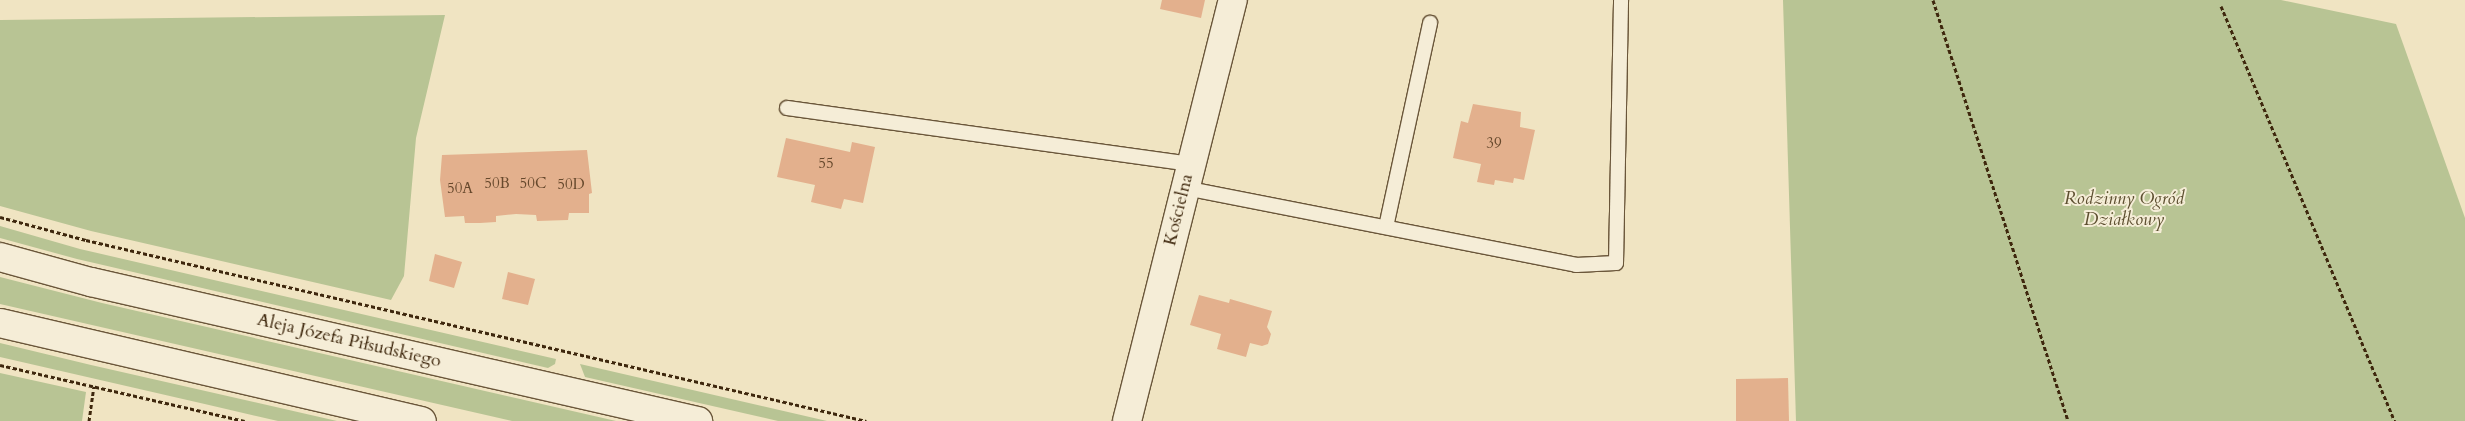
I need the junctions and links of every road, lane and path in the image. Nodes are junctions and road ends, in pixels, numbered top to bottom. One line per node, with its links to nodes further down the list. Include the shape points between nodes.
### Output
1 (1233, 0): 7 (street, Kościelna)
2 (1622, 0): 9 (lane, via 1616,263 1576,265)
3 (1933, 0): 20 (path)
4 (2221, 6): 21 (path)
5 (1430, 24): 9 (lane)
6 (787, 108): 7 (lane)
7 (1188, 176): 9 (lane); 19 (street, Kościelna)
8 (0, 217): 18 (path, via 86,240)
9 (1386, 227)
10 (0, 257): 17 (street, Aleja Józefa Piłsudskiego, via 91,282)
11 (0, 324): 16 (street)
12 (0, 365): 13 (path)
13 (94, 386): 14 (path); 15 (path)
14 (89, 421)
15 (245, 421)
16 (422, 421)
17 (698, 421)
18 (866, 421)
19 (1127, 421)
20 (2068, 421)
21 (2395, 421)

